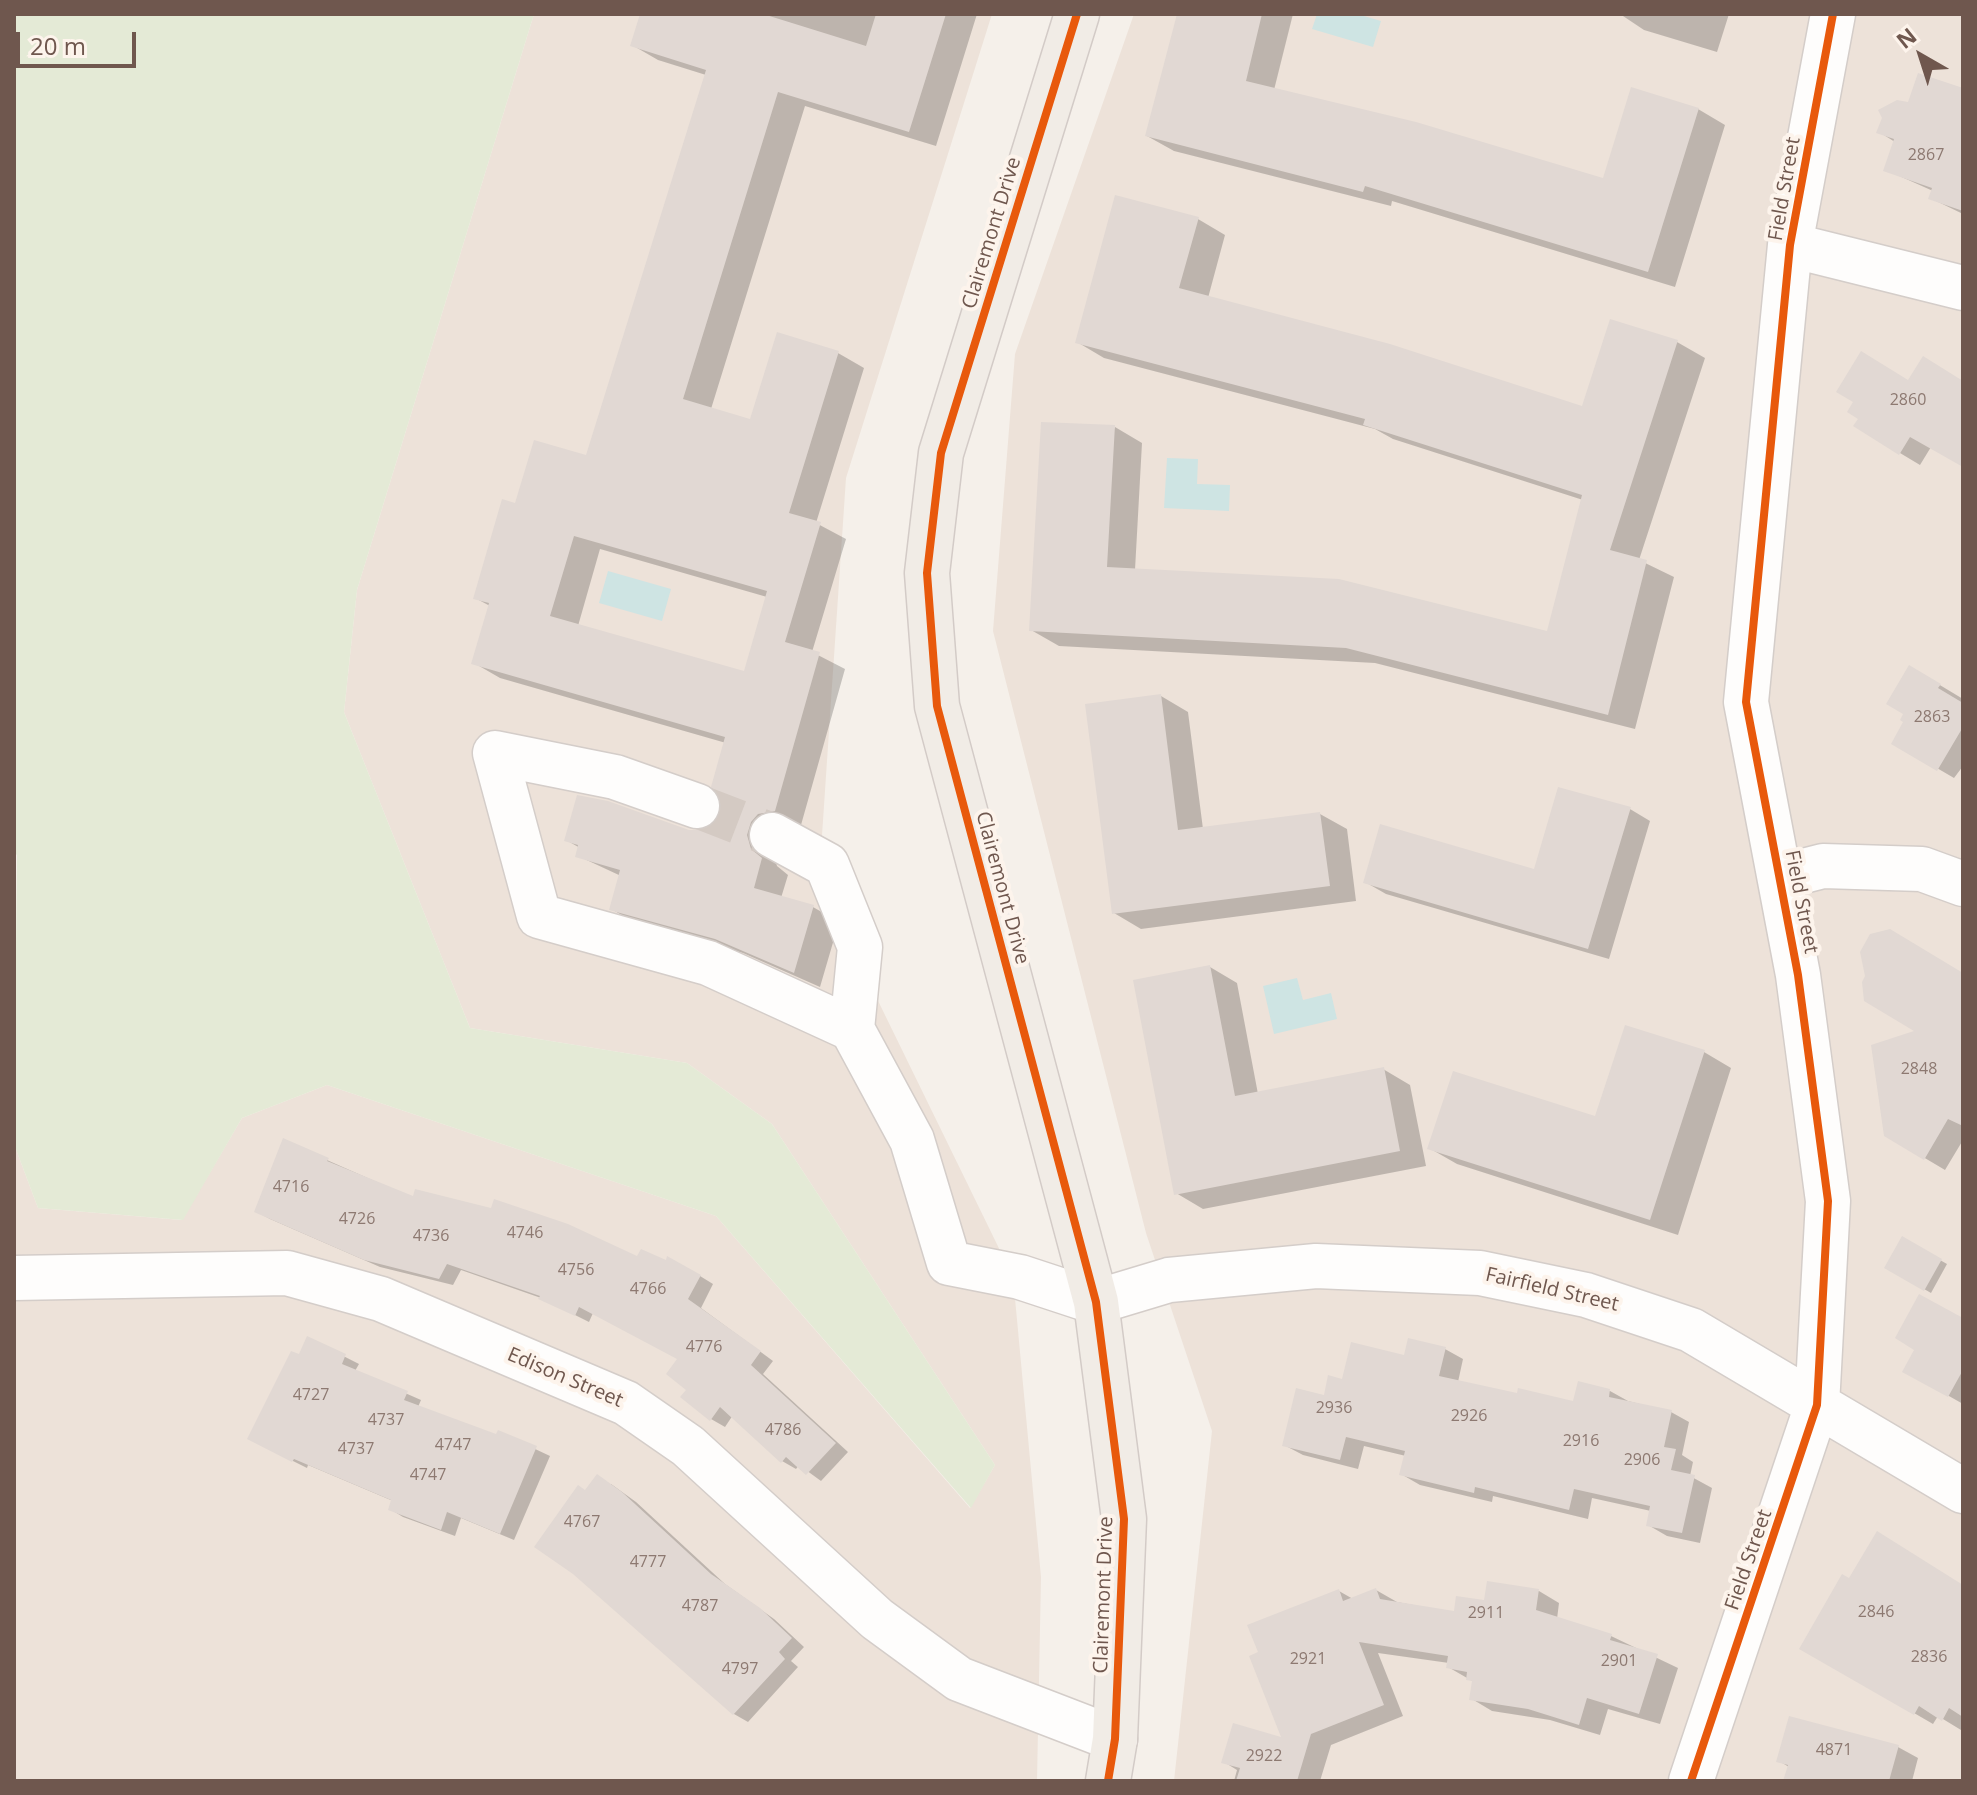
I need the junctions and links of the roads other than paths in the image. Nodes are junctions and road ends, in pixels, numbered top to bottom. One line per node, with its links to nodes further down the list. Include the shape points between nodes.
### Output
1 (1077, 14): 11 (main road, Clairemont Drive, via 941,453 927,573 937,706)
2 (1833, 14): 3 (street, Field Street)
3 (1790, 245): 4 (street); 7 (street, Field Street, via 1746,702)
4 (1963, 288)
5 (697, 806): 9 (street, via 615,777 495,753 539,916 708,963)
6 (772, 835): 9 (street, via 827,865 860,947)
7 (1780, 877): 8 (street, via 1823,866 1922,869); 12 (street, Field Street, via 1828,1201)
8 (1963, 884)
9 (852, 1029): 11 (street, via 912,1140 949,1263 1020,1277)
10 (14, 1278): 14 (street, Edison Street, via 287,1273 395,1305 626,1403 688,1446 877,1619 959,1679)
11 (1096, 1302): 12 (street, Fairfield Street, via 1169,1280 1316,1266 1480,1273 1586,1295 1691,1330); 14 (main road, Clairemont Drive, via 1124,1519)
12 (1817, 1405): 13 (street, Fairfield Street); 16 (street, Field Street)
13 (1963, 1491)
14 (1115, 1739): 15 (main road, Clairemont Drive)
15 (1108, 1781)
16 (1691, 1781)

